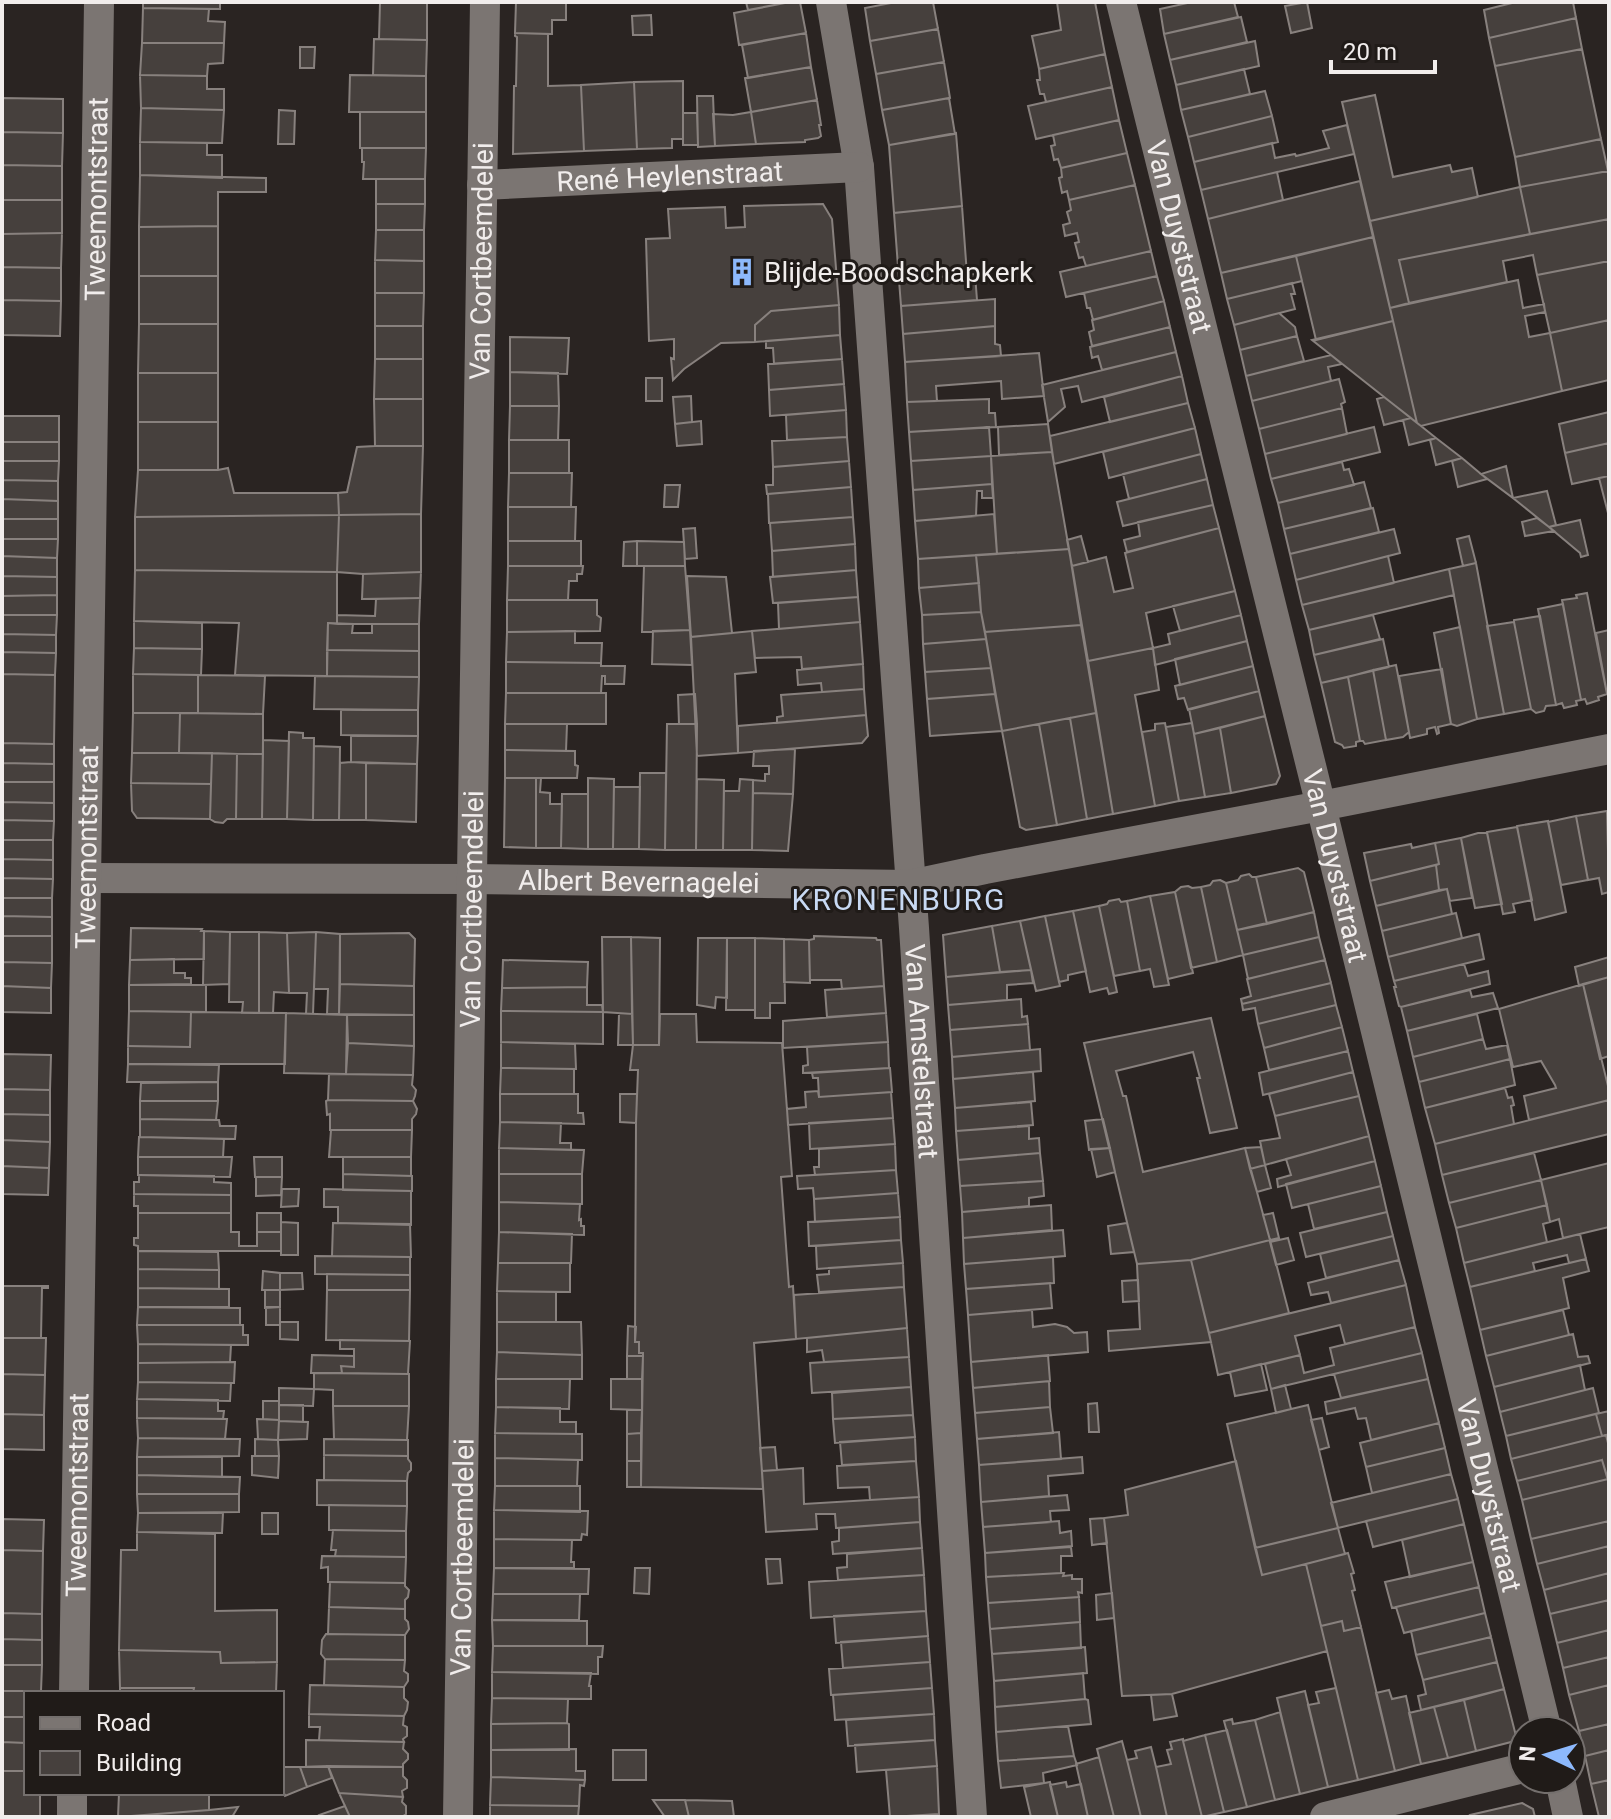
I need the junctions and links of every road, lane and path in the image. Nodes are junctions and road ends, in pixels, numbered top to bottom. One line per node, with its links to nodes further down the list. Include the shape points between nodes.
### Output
1 (99, 2): 9 (street, Tweemontstraat)
2 (485, 2): 6 (street, Van Cortbeemdelei)
3 (831, 2): 5 (street, Van Amstelstraat)
4 (1121, 2): 8 (street, Van Duyststraat)
5 (859, 167): 6 (street, René Heylenstraat); 11 (street, Van Amstelstraat)
6 (482, 185): 10 (street, Van Cortbeemdelei)
7 (1609, 749): 8 (street, Albert Bevernagelei)
8 (1321, 806): 11 (street, Albert Bevernagelei); 13 (street, Van Duyststraat)
9 (87, 878): 10 (street, Albert Bevernagelei); 12 (street, Tweemontstraat)
10 (471, 879): 11 (street, Albert Bevernagelei); 18 (street, Van Cortbeemdelei)
11 (910, 885): 19 (street, Van Amstelstraat)
12 (74, 1691)
13 (1543, 1715)
14 (1507, 1772): 20 (street)
15 (72, 1795): 17 (street)
16 (1563, 1795): 21 (street)
17 (72, 1817)
18 (458, 1817)
19 (972, 1817)
20 (1325, 1817)
21 (1568, 1817)

